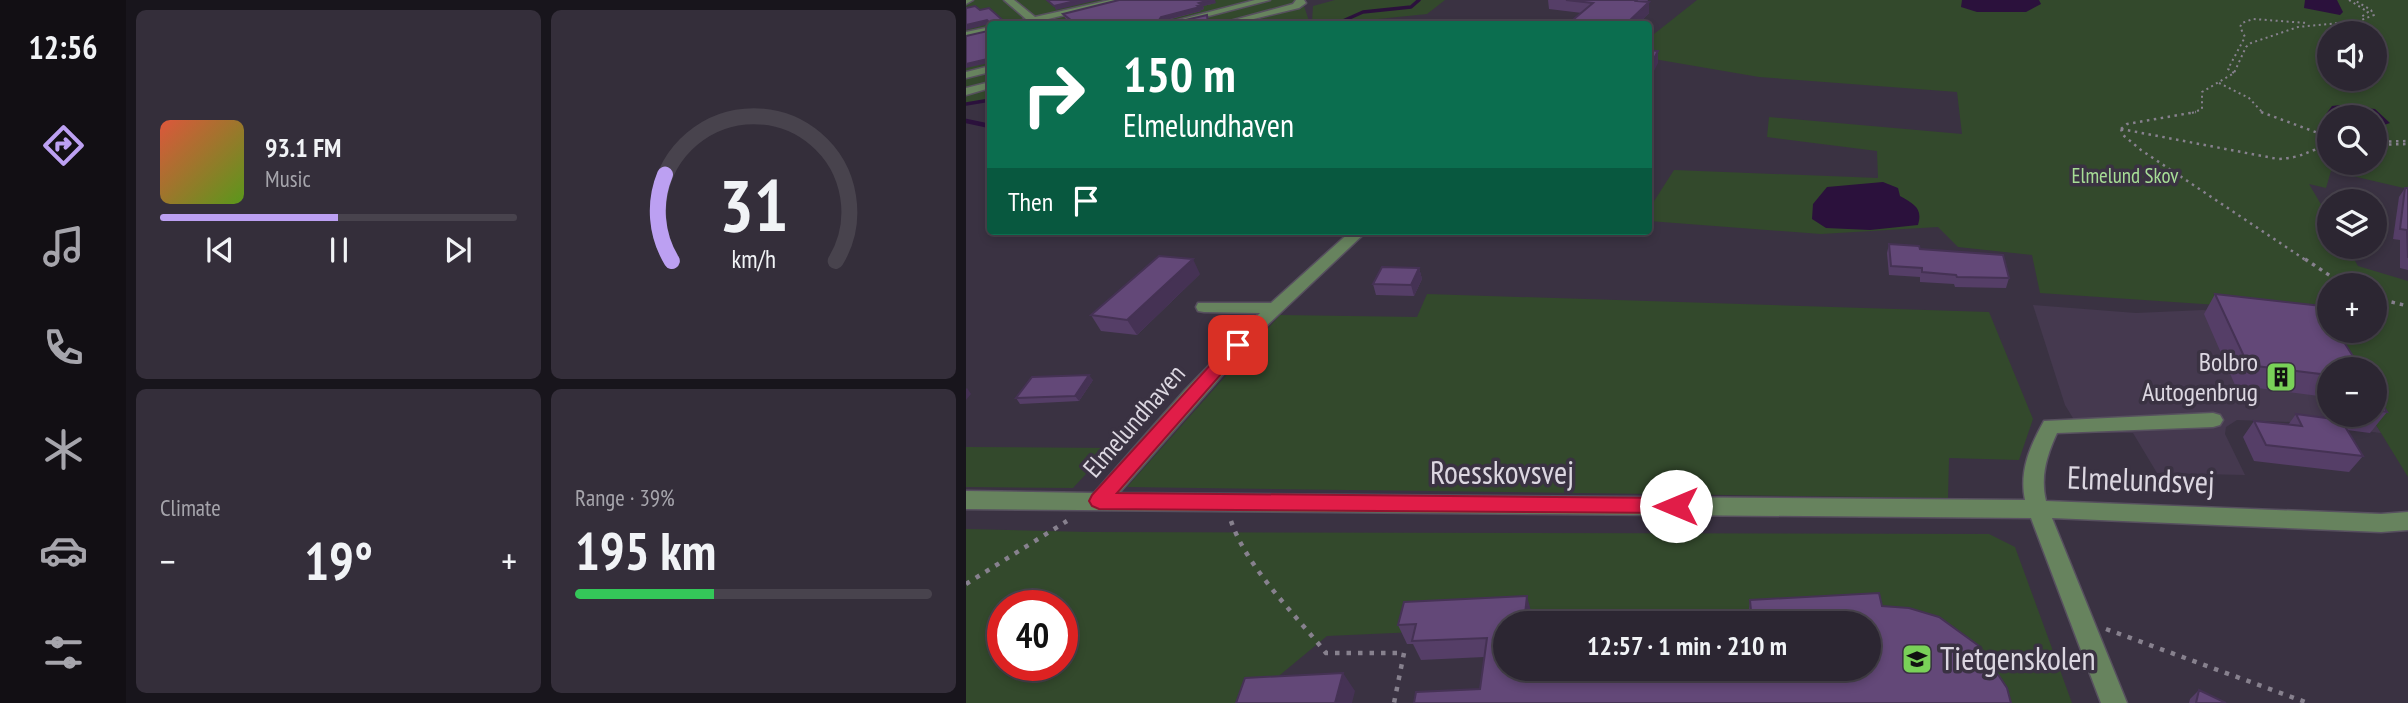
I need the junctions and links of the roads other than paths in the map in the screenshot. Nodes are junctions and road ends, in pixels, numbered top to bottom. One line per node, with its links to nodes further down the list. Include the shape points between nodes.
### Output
1 (1008, 0): 5 (street)
2 (1122, 0): 6 (street)
3 (1266, 0): 7 (street)
4 (1300, 0): 8 (street, via 1296,6)
5 (1035, 21)
6 (1040, 21)
7 (1180, 21)
8 (1236, 21)
9 (987, 31): 10 (street)
10 (966, 36)
11 (987, 70): 12 (street)
12 (966, 75)
13 (987, 86): 14 (street)
14 (966, 92)
15 (1355, 235): 17 (street, Elmelundhaven)
16 (1204, 307): 17 (street)
17 (1272, 308): 20 (street, Elmelundhaven)
18 (2213, 420): 21 (street, via 2051,426 2031,470)
19 (966, 500): 20 (street, Roesskovsvej)
20 (1099, 501): 21 (street, Roesskovsvej)
21 (2038, 509): 22 (street, Elmelundsvej); 23 (street, Elmelundsvej)
22 (2408, 521)
23 (2114, 703)

